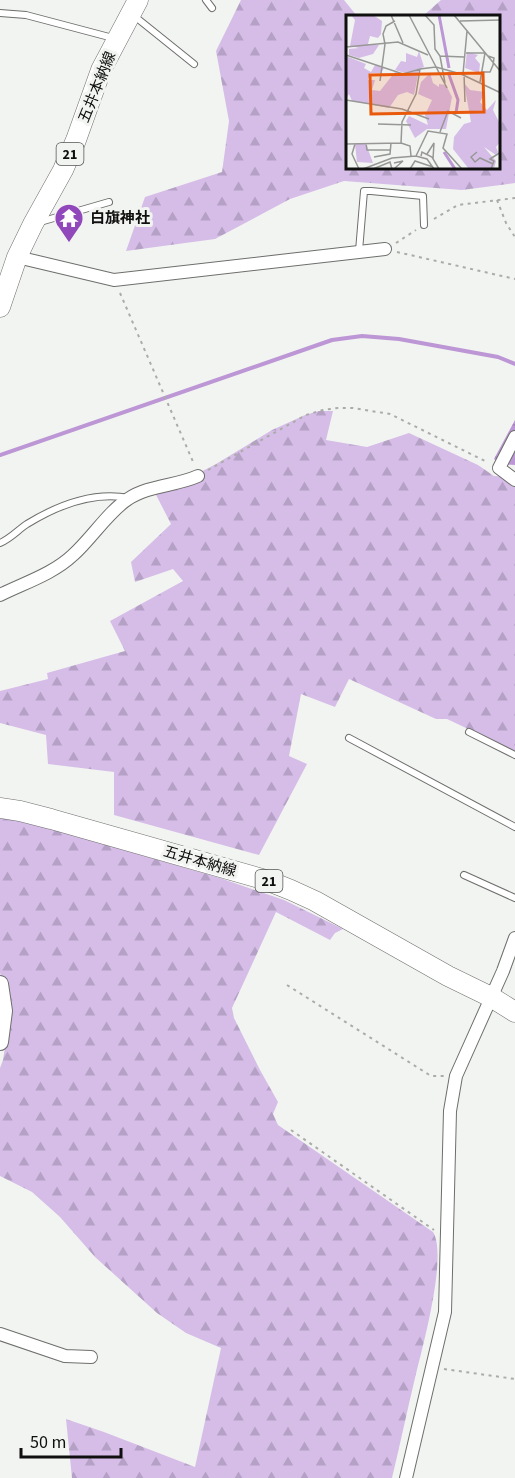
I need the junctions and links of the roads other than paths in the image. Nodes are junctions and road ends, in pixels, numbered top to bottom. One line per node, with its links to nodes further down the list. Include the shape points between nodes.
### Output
1 (206, 0): 3 (lane)
2 (134, 7): 5 (main road, 五井本納線 / 21); 6 (lane)
3 (212, 8)
4 (0, 13): 5 (lane, via 26,15)
5 (117, 39): 8 (main road, 五井本納線 / 21, via 63,170)
6 (194, 64)
7 (109, 202): 8 (lane)
8 (33, 224): 12 (main road, 五井本納線 / 21)
9 (424, 225): 11 (lane, via 423,196 364,191)
10 (385, 249): 11 (street)
11 (359, 252): 12 (street, via 114,280)
12 (8, 270): 13 (main road, 五井本納線 / 21)
13 (0, 307)
14 (515, 437): 16 (street, via 499,468)
15 (198, 476): 17 (street, via 142,490)
16 (515, 480)
17 (130, 498): 18 (lane, via 114,495 81,499 52,510); 19 (street, via 66,562)
18 (0, 543)
19 (0, 595)
20 (469, 732): 22 (lane)
21 (349, 738): 24 (lane)
22 (515, 755)
23 (0, 808): 29 (main road, 五井本納線 / 21, via 266,880 315,901)
24 (515, 827)
25 (465, 875): 26 (lane)
26 (515, 898)
27 (515, 938): 29 (street)
28 (0, 984): 31 (street)
29 (491, 997): 30 (main road, 五井本納線 / 21); 34 (street, via 456,1076 450,1111 445,1312)
30 (515, 1012)
31 (0, 1042)
32 (0, 1334): 33 (street, via 65,1356)
33 (91, 1357)
34 (406, 1478)

